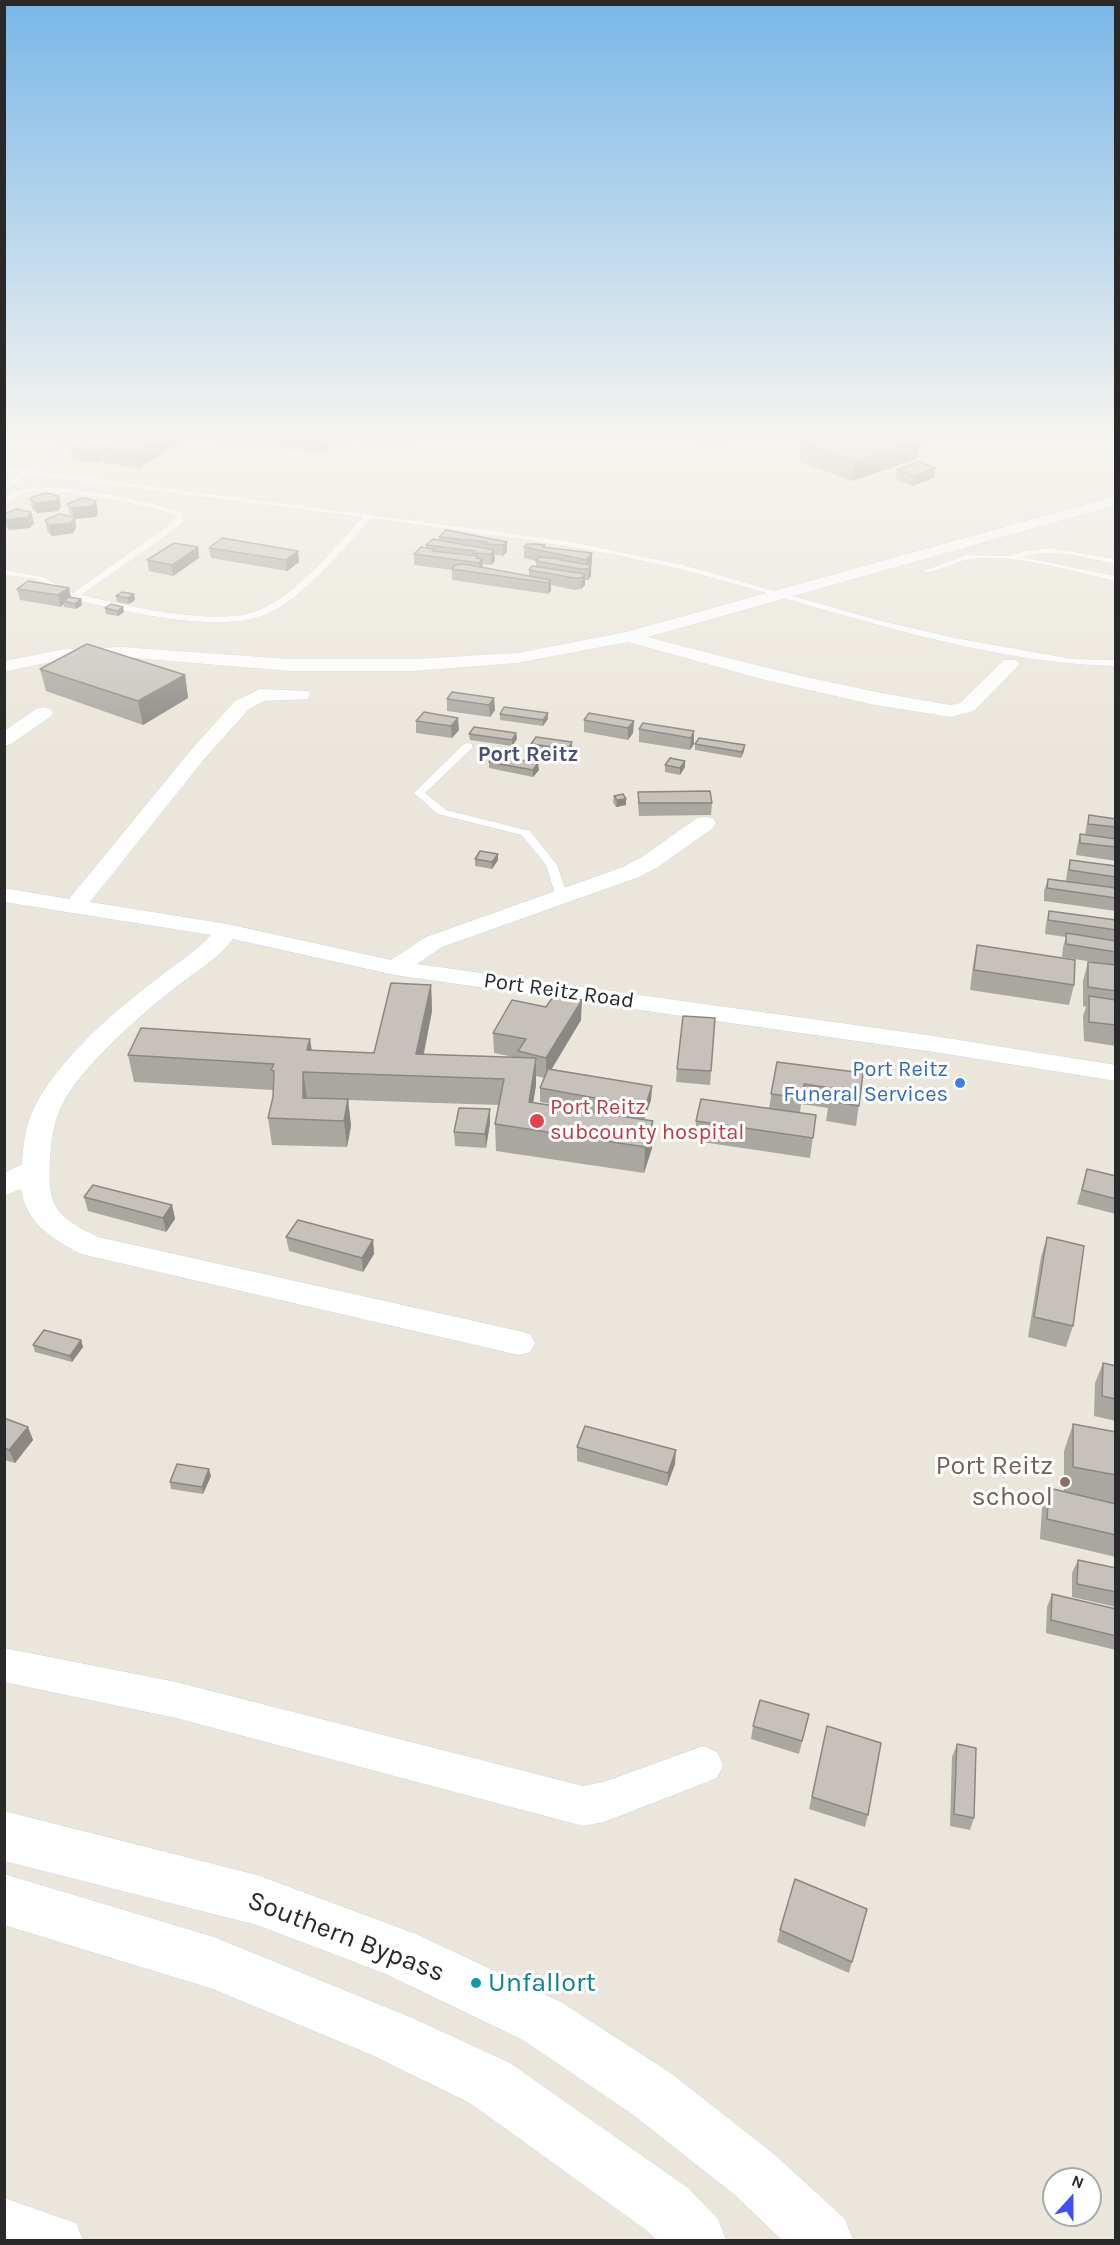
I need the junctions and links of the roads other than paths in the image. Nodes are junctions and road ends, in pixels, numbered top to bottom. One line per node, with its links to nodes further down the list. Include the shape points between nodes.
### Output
1 (147, 545): 11 (lane)
2 (340, 545): 11 (lane, via 282,601 245,617 192,618)
3 (573, 545): 10 (lane, via 621,553)
4 (958, 545): 10 (street)
5 (1009, 559): 6 (lane, via 1040,550); 7 (lane, via 968,557); 9 (lane)
6 (1116, 562)
7 (927, 571)
8 (4, 572): 11 (lane, via 44,579)
9 (1116, 579)
10 (780, 595): 12 (street); 13 (lane, via 955,641 1072,662)
11 (74, 596)
12 (628, 636): 14 (street, via 765,674 875,699 951,711 967,707); 15 (street, via 517,658 122,652 64,654)
13 (1116, 663)
14 (1010, 664)
15 (4, 667)
16 (301, 695): 23 (street, via 260,695 242,705)
17 (43, 713): 18 (street)
18 (4, 740)
19 (468, 746): 22 (lane, via 419,794 442,812 526,833 551,865)
20 (705, 823): 22 (street, via 640,867)
21 (4, 895): 23 (street, Port Reitz Road)
22 (562, 897): 25 (street, via 434,942)
23 (75, 906): 24 (street, Port Reitz Road)
24 (226, 931): 25 (street, Port Reitz Road); 27 (street, via 210,950 133,1008 68,1076 46,1112)
25 (395, 968): 26 (street, Port Reitz Road)
26 (1116, 1073)
27 (35, 1169): 28 (street); 29 (street, via 44,1214 63,1231 91,1246)
28 (4, 1186)
29 (519, 1343)
30 (4, 1665): 31 (street, via 176,1700 583,1806 604,1802)
31 (703, 1765)
32 (4, 1836): 37 (main road, Southern Bypass, via 257,1900 398,1952 542,2021 652,2094 755,2175)
33 (4, 1899): 36 (main road, via 214,1963 391,2036 490,2084 667,2209)
34 (4, 2222): 35 (street)
35 (59, 2241)
36 (697, 2241)
37 (824, 2241)

